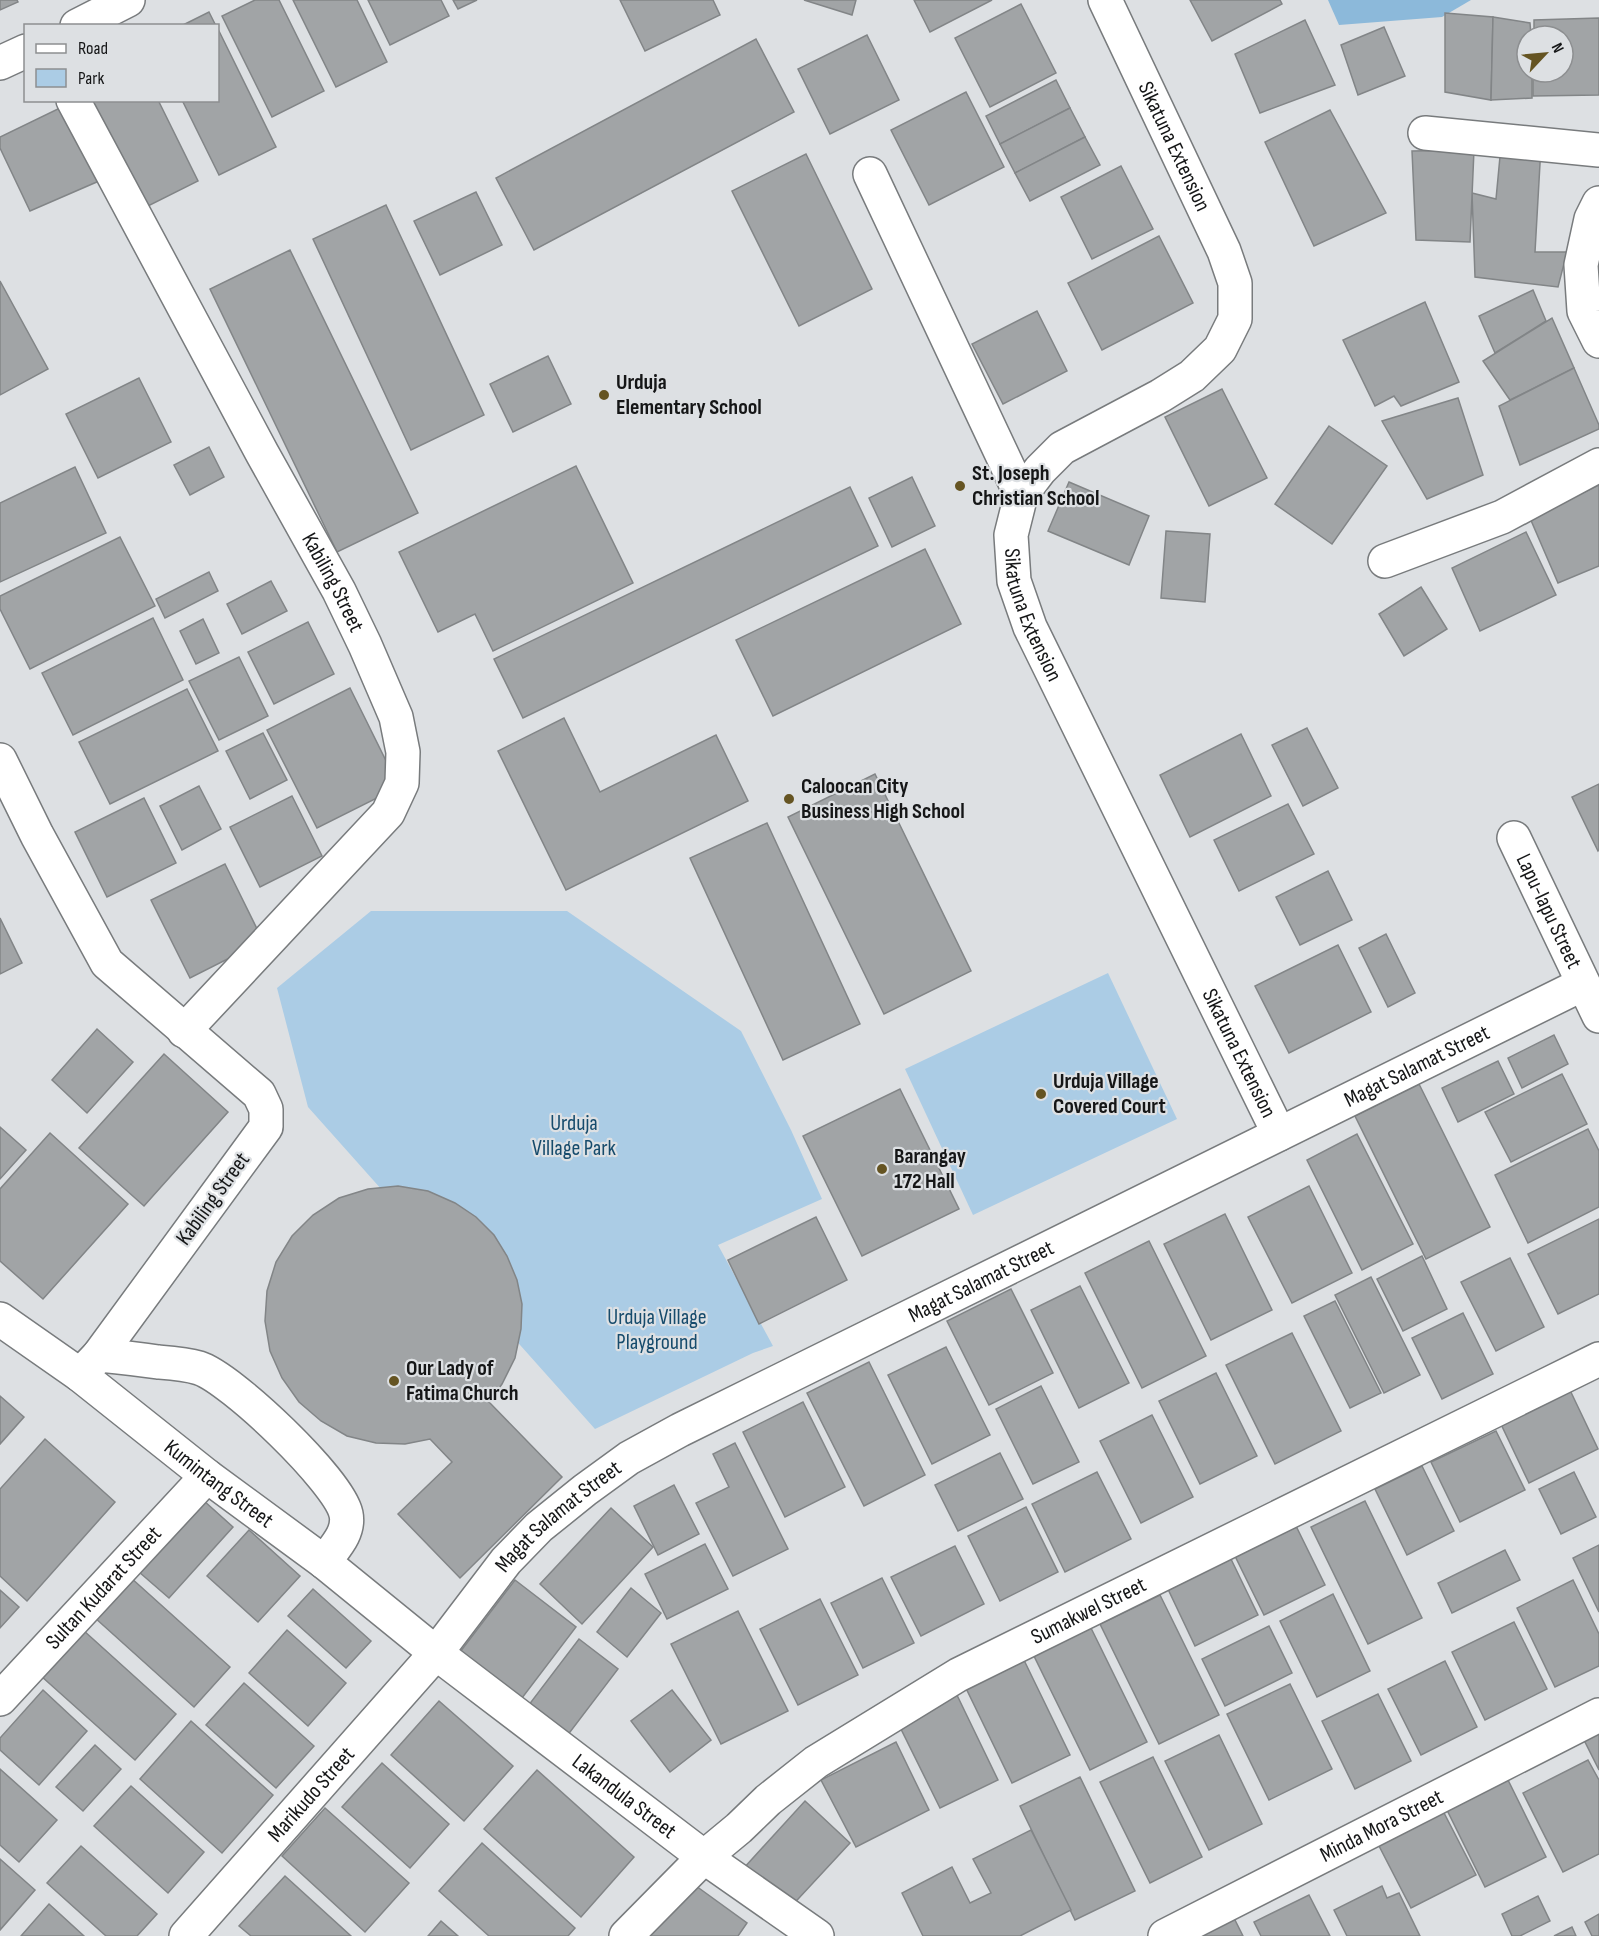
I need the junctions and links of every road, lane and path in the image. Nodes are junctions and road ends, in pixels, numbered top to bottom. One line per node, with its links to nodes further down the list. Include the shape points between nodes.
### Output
1 (128, 0): 3 (street)
2 (1105, 0): 13 (street, Sikatuna Extension, via 1224,251 1235,283 1235,319 1220,350 1192,376 1062,448)
3 (80, 24)
4 (24, 52): 5 (street)
5 (0, 63)
6 (74, 102): 19 (street, Kabiling Street, via 339,591 396,717 403,752 402,783 388,813)
7 (1425, 134): 8 (street)
8 (1599, 150)
9 (870, 174): 13 (street)
10 (1599, 203): 11 (street, via 1591,219 1581,265 1584,311)
11 (1599, 341)
12 (1599, 465): 14 (street, via 1502,517)
13 (1021, 495): 20 (street, Sikatuna Extension, via 1011,535 1014,581 1030,627)
14 (1385, 561)
15 (0, 760): 19 (street, Kabiling Street, via 107,963)
16 (1514, 838): 17 (street, Lapu-lapu Street)
17 (1584, 984): 18 (street, Lapu-lapu Street); 20 (street, Magat Salamat Street)
18 (1599, 1016)
19 (184, 1031): 23 (street, Kabiling Street, via 259,1094 266,1109 266,1127)
20 (1279, 1134): 26 (street, Magat Salamat Street, via 629,1458 539,1527 506,1561)
21 (0, 1319): 23 (street, Kumintang Street)
22 (1599, 1359): 29 (street, Sumakwel Street, via 958,1675 816,1762)
23 (90, 1365): 24 (street, Kumintang Street); 25 (street, via 199,1368 215,1375 258,1411 330,1484 341,1502 346,1531)
24 (207, 1476): 25 (street, Kumintang Street); 27 (street, Sultan Kudarat Street)
25 (324, 1562): 26 (street, Kumintang Street)
26 (436, 1653): 29 (street, Lakandula Street); 30 (street, Marikudo Street)
27 (0, 1699)
28 (1599, 1715): 33 (street, Minda Mora Street)
29 (704, 1857): 31 (street, Sumakwel Street); 32 (street, Lakandula Street)
30 (186, 1936)
31 (626, 1936)
32 (817, 1936)
33 (1165, 1936)

